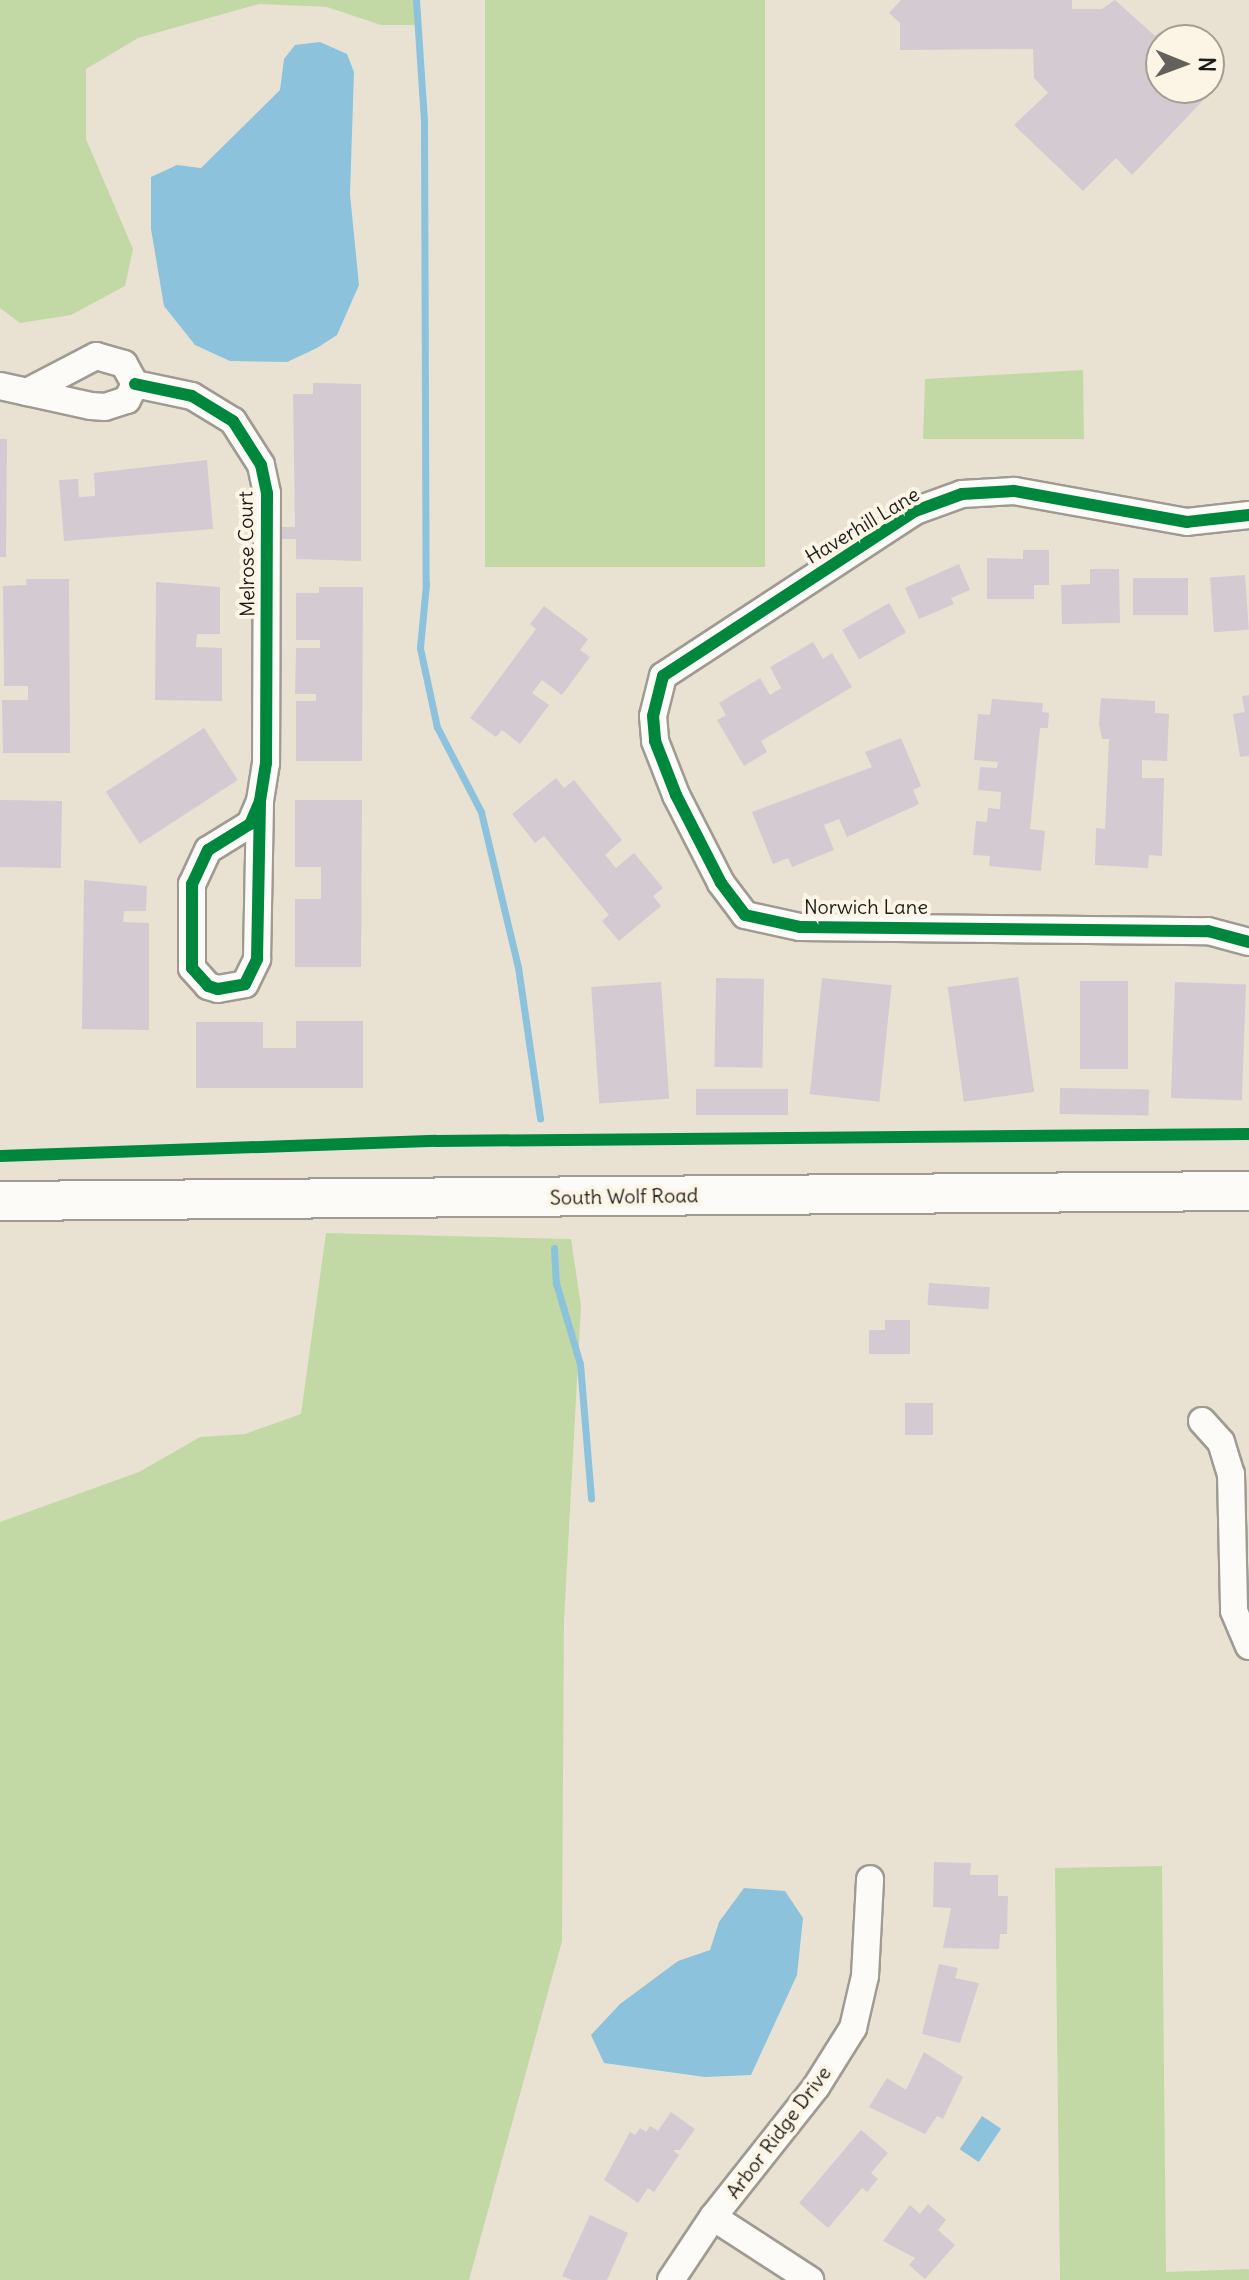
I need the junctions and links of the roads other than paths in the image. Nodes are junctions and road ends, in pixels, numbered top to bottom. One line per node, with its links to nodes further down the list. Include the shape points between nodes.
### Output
1 (135, 384): 3 (street, via 127,400 105,407); 3 (street, via 124,364 96,356); 6 (street, Melrose Court, via 192,396 215,408 233,421 261,465 268,540 266,763)
2 (0, 386): 3 (street)
3 (27, 392)
4 (1249, 515): 5 (street, Haverhill Lane, via 1187,522 1014,491 962,494 915,511)
5 (663, 676): 7 (street, Norwich Lane, via 654,705 655,741 721,883 745,915 800,927 1208,931)
6 (260, 801): 6 (street, Melrose Court, via 250,824 208,850 192,884 192,968 198,979 218,989 245,984 257,959)
7 (1249, 942)
8 (1249, 1191): 9 (main road, South Wolf Road)
9 (0, 1201)
10 (1202, 1421): 11 (street, via 1221,1442 1231,1474 1234,1611)
11 (1249, 1646)
12 (870, 1879): 13 (street, Arbor Ridge Drive, via 865,1976 853,2028 816,2087)
13 (713, 2217): 14 (street, Arbor Ridge Drive); 15 (street)
14 (671, 2280)
15 (810, 2280)

